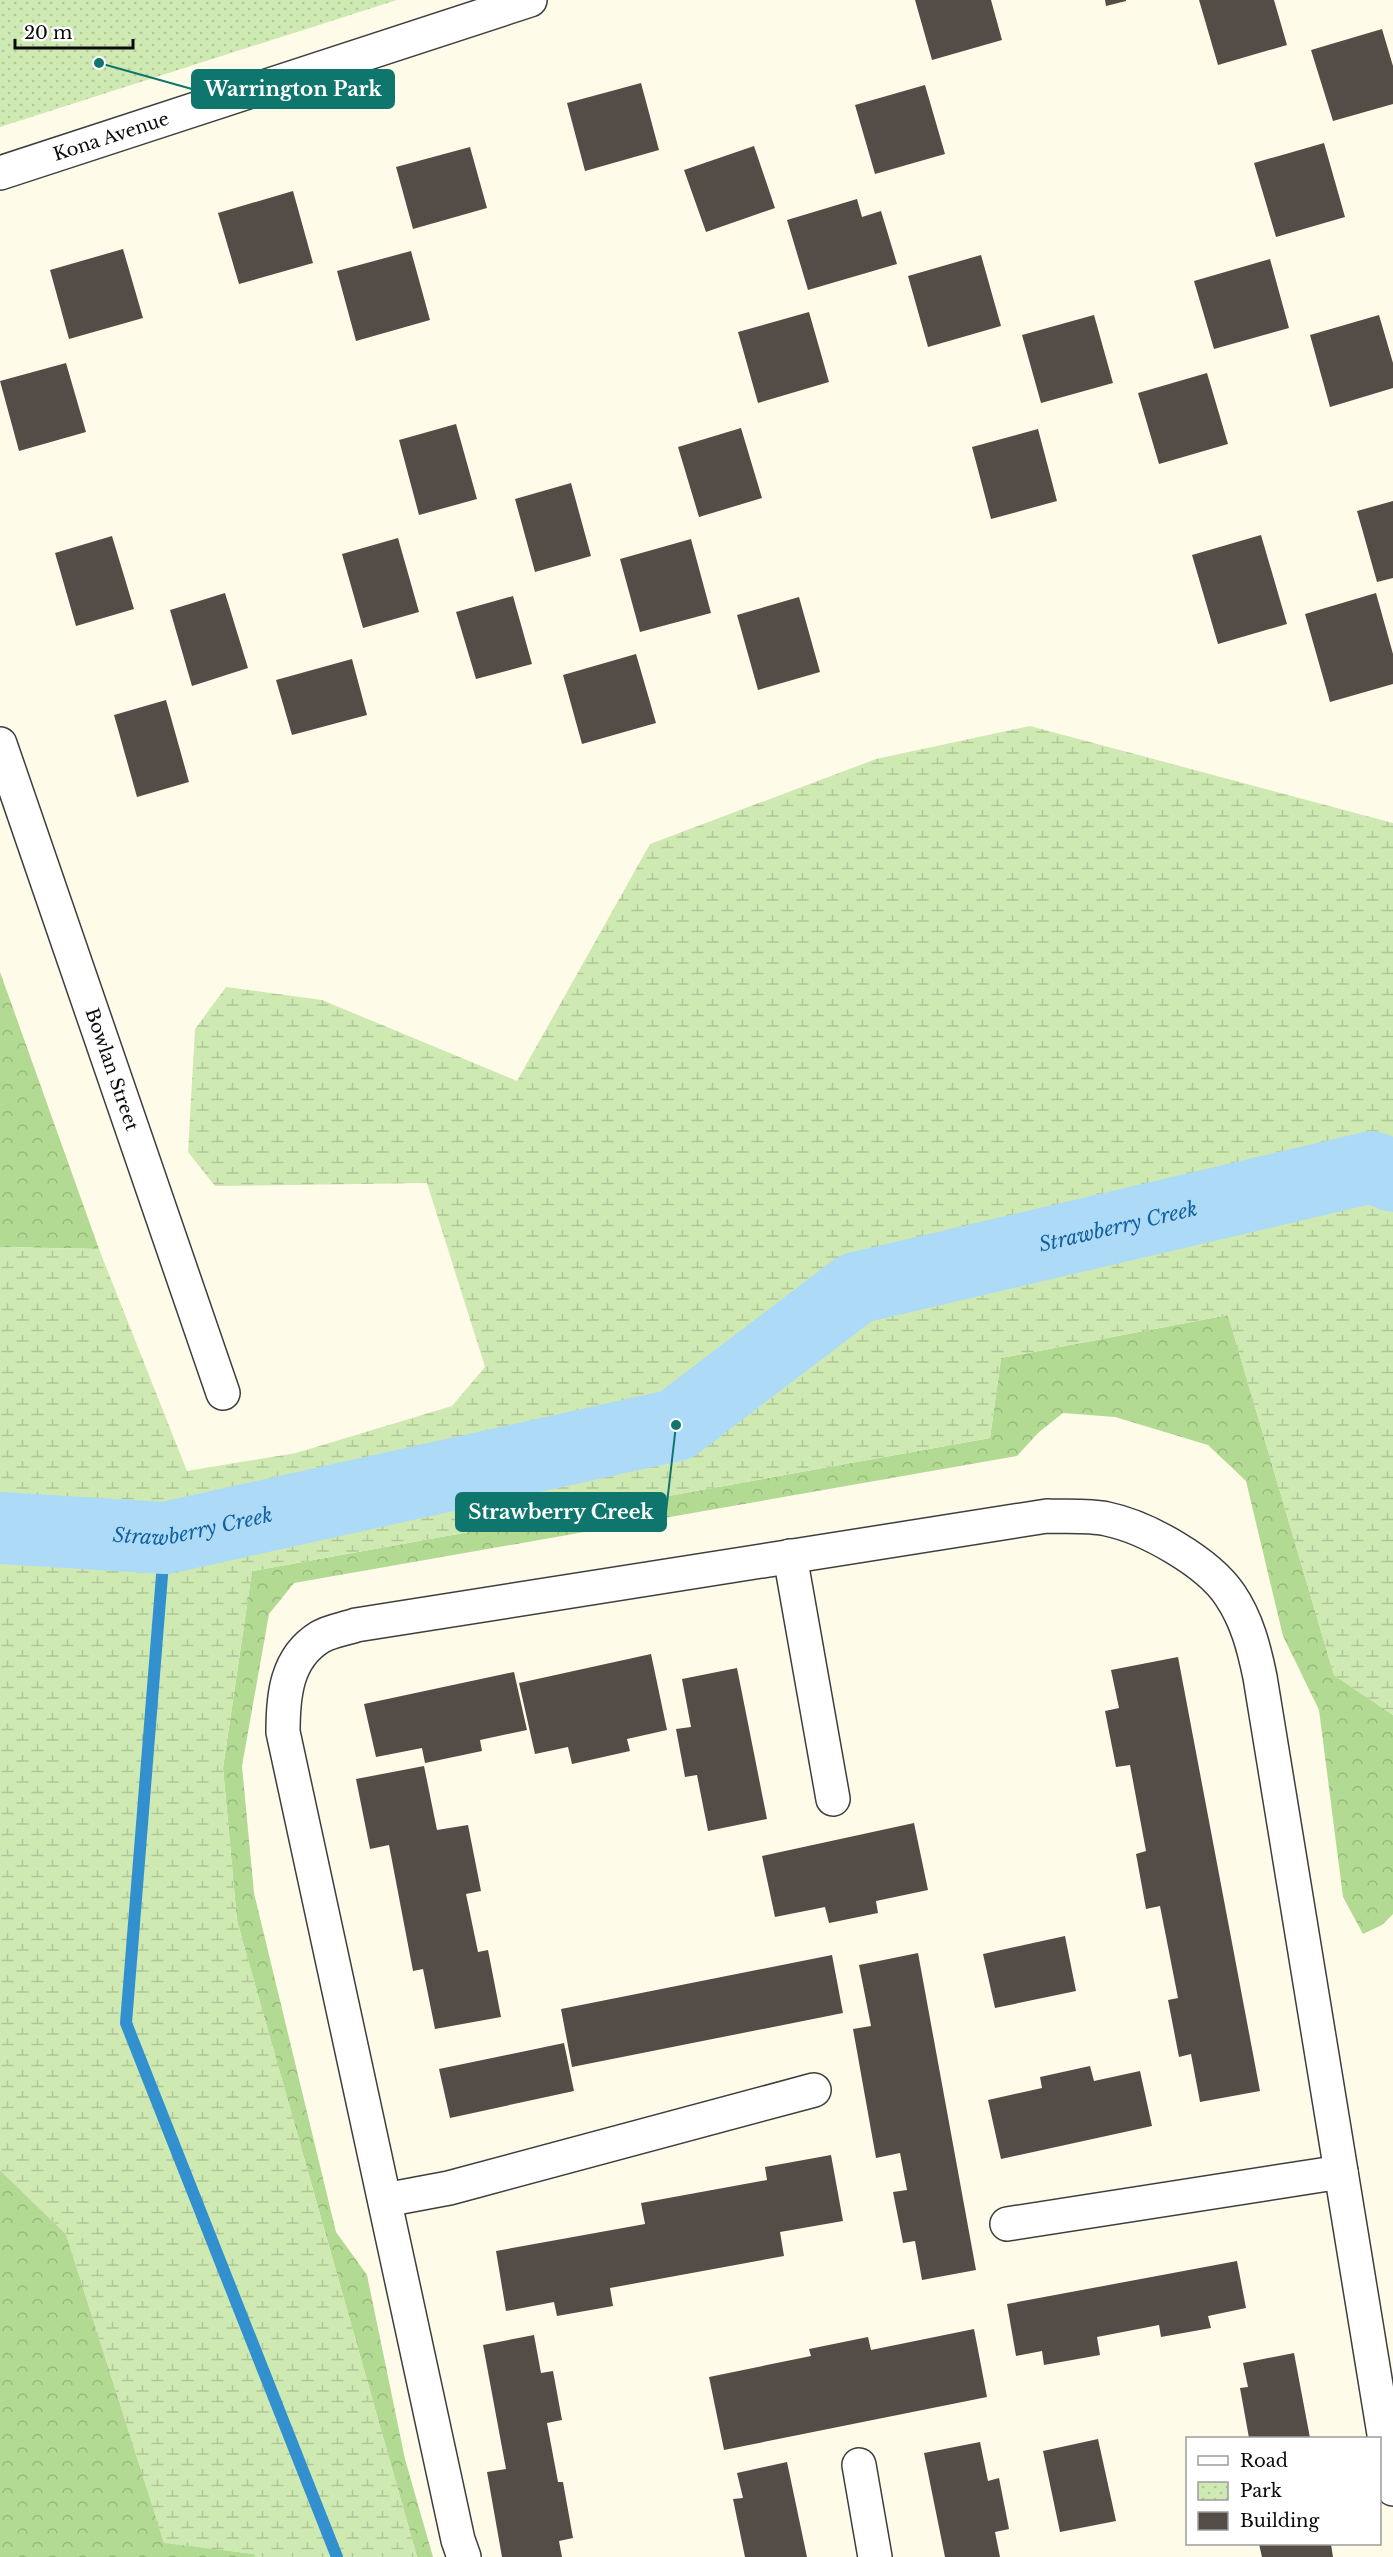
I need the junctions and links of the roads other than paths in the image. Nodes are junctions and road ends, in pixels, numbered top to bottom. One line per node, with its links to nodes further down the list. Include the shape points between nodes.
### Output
1 (530, 0): 2 (street, Kona Avenue)
2 (0, 173)
3 (0, 744): 4 (street, Bowlan Street)
4 (223, 1393)
5 (790, 1556): 6 (street); 8 (street, via 1047,1516 1107,1519 1163,1542 1198,1564 1230,1594 1251,1636 1260,1677); 9 (street, via 356,1625 320,1637 296,1660 283,1695 283,1732)
6 (833, 1799)
7 (814, 2090): 9 (street, via 449,2188)
8 (1341, 2172): 10 (street); 12 (street)
9 (385, 2200): 13 (street)
10 (1007, 2224)
11 (859, 2464): 14 (street)
12 (1393, 2489)
13 (464, 2557)
14 (875, 2557)

